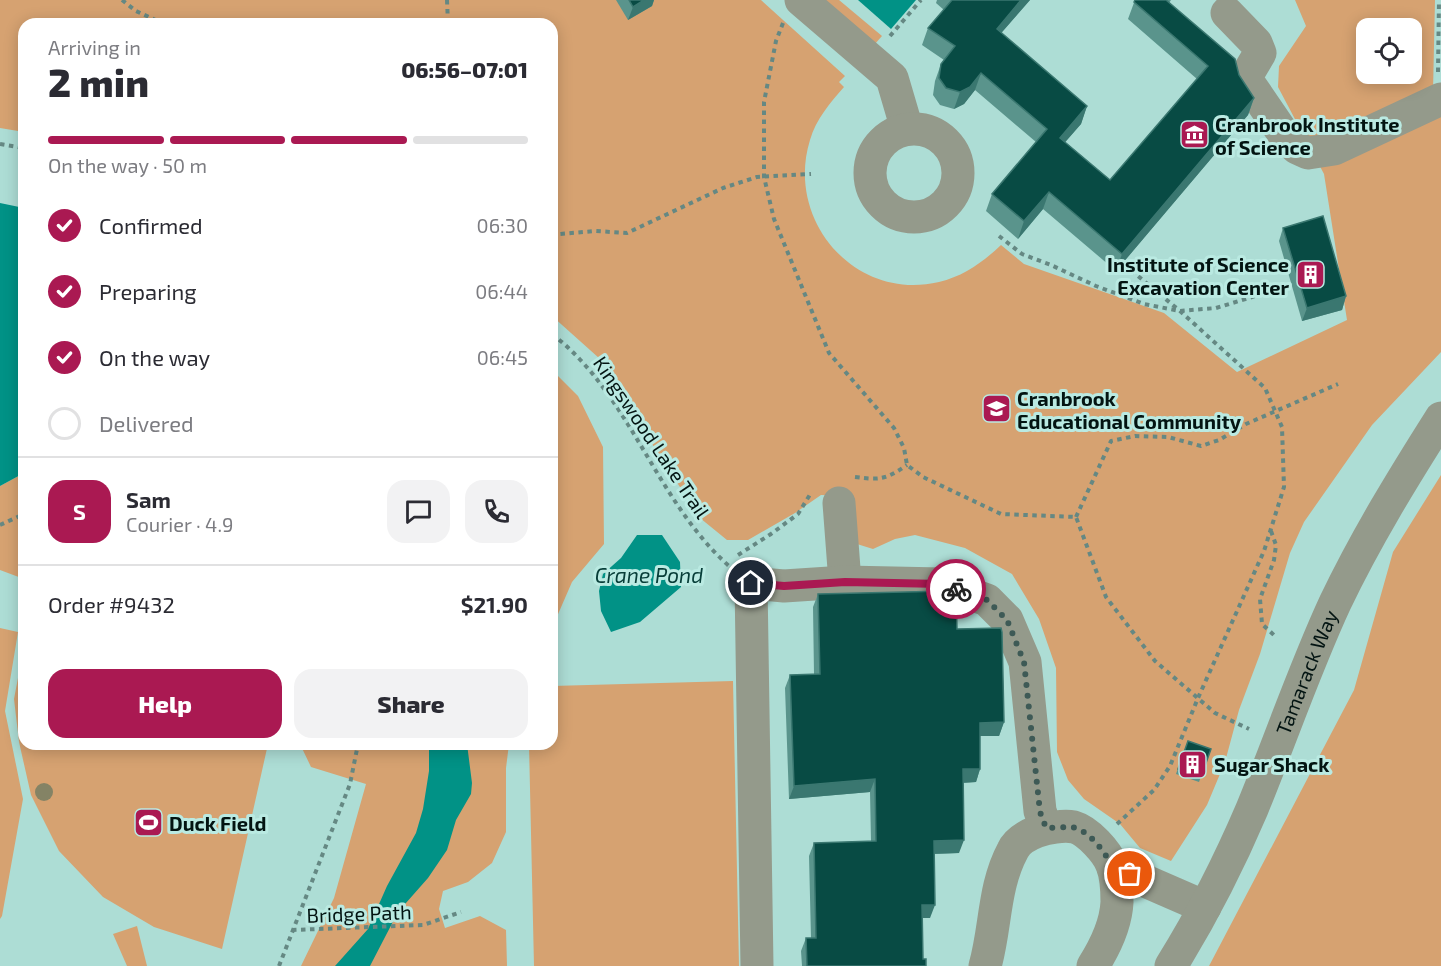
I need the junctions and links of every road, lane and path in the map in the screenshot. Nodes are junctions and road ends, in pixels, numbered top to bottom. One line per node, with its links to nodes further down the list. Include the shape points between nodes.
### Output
1 (122, 0): 7 (path)
2 (447, 0): 8 (path)
3 (921, 0): 9 (path)
4 (1439, 0): 10 (path)
5 (793, 9): 11 (street, via 892,78); 15 (path, via 776,41 764,102)
6 (1227, 13): 10 (street, via 1256,43 1260,53 1247,75 1248,82 1287,140 1308,153 1334,149)
7 (151, 18)
8 (448, 18)
9 (890, 36)
10 (1439, 88)
11 (907, 129)
12 (0, 144): 13 (path)
13 (18, 147)
14 (811, 174): 15 (path)
15 (764, 177): 16 (path, via 723,188 627,232); 27 (path, via 774,219 829,353 894,428 907,465 923,477 1001,514)
16 (558, 235)
17 (999, 236): 20 (path, via 1022,254 1096,286 1144,303)
18 (1126, 266): 20 (path)
19 (1285, 287): 20 (path, via 1216,308)
20 (1180, 310): 23 (path, via 1265,388)
21 (558, 339): 31 (path, Kingswood Lake Trail, via 602,385 691,524 725,563)
22 (1338, 384): 23 (path)
23 (1275, 411): 27 (path, via 1201,446 1168,437 1136,436 1111,441); 29 (path, via 1282,427 1284,487)
24 (1441, 418): 39 (street, Tamarack Way, via 1392,495 1344,586 1251,810)
25 (839, 503): 30 (street)
26 (18, 517): 28 (path)
27 (1076, 517): 33 (path, via 1106,597 1155,661)
28 (0, 525)
29 (1271, 531): 32 (path, via 1276,545 1274,560 1260,599 1262,624); 33 (path)
30 (845, 582): 31 (street, via 784,586); 36 (street, via 942,584 987,600 1007,620 1024,662 1040,812)
31 (751, 583): 43 (street)
32 (1276, 638)
33 (1198, 698): 34 (path, via 1215,713); 37 (path, via 1170,766 1154,790)
34 (1249, 729)
35 (357, 750): 41 (path, via 350,784)
36 (1046, 828): 38 (street, via 1074,827 1105,851); 44 (street, via 1027,835 1013,849 997,894)
37 (1111, 829)
38 (1113, 867): 39 (street); 45 (street, via 1117,903 1112,929)
39 (1204, 907): 46 (street, Tamarack Way)
40 (461, 912): 41 (path, Bridge Path, via 423,925)
41 (292, 930): 42 (path)
42 (279, 966)
43 (757, 966)
44 (985, 966)
45 (1094, 966)
46 (1171, 966)

